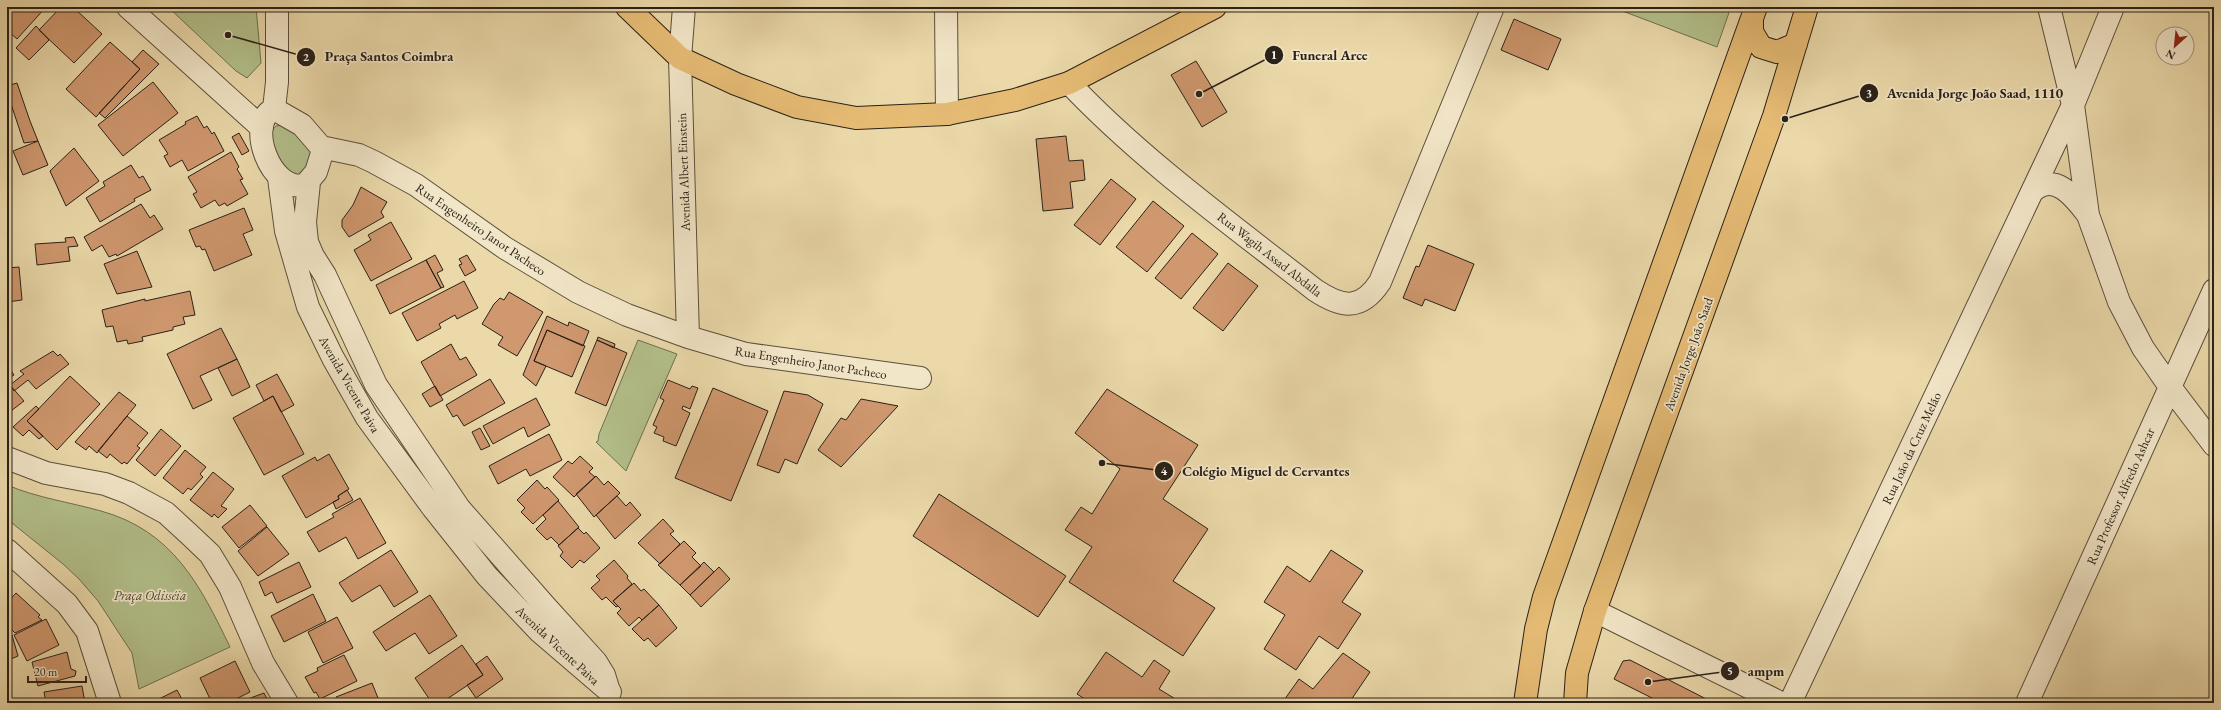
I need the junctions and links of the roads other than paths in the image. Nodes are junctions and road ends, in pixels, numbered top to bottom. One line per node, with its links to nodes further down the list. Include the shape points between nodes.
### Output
1 (128, 7): 18 (street)
2 (277, 7): 16 (street, via 277,78)
3 (627, 7): 13 (main road)
4 (684, 7): 13 (street, Avenida Albert Einstein)
5 (946, 7): 17 (street)
6 (1215, 7): 14 (main road)
7 (1493, 7): 14 (street, Rua Wagih Assad Abdalla, via 1380,282 1372,294 1359,303 1345,304 1331,300 1315,290 1138,150 1104,120)
8 (1807, 7): 12 (main road, Avenida Jorge João Saad)
9 (2049, 7): 15 (street)
10 (2113, 7): 15 (street, Rua João da Cruz Melão)
11 (1754, 14): 12 (main road, via 1752,32 1761,48 1777,52); 35 (main road, via 1544,597 1536,628)
12 (1796, 44): 31 (main road, Avenida Jorge João Saad, via 1774,116)
13 (680, 58): 17 (main road, via 736,84 797,107 856,118); 25 (street, Avenida Albert Einstein)
14 (1069, 83): 17 (main road, via 1014,100)
15 (2073, 105): 22 (street, Rua João da Cruz Melão); 23 (street)
16 (274, 109): 18 (street, via 267,114); 19 (street, via 302,125)
17 (947, 114)
18 (262, 128): 20 (street, Avenida Vicente Paiva, via 265,155)
19 (321, 147): 21 (street, via 322,153 316,172); 25 (street, Rua Engenheiro Janot Pacheco, via 359,155 374,162 416,186 505,248 578,292 627,315)
20 (279, 178): 21 (street); 32 (street, Avenida Vicente Paiva, via 286,231 308,307 367,418 487,576 540,632)
21 (304, 184): 32 (street, Avenida Vicente Paiva, via 307,242 376,385 460,508 596,662 604,675)
22 (2032, 192): 23 (street, via 2040,184 2050,183 2065,190); 38 (street, Rua João da Cruz Melão)
23 (2088, 214): 27 (street, via 2119,302 2143,348)
24 (2214, 290): 27 (street, Rua Professor Alfredo Ashcar)
25 (688, 337): 26 (street, Rua Engenheiro Janot Pacheco, via 746,354)
26 (920, 378)
27 (2170, 387): 28 (street); 39 (street, Rua Professor Alfredo Ashcar)
28 (2214, 445)
29 (7, 458): 34 (street, via 46,473 105,484 129,493 166,513 210,554 230,587 263,663)
30 (7, 550): 33 (street, via 67,604 87,631)
31 (1594, 611): 36 (main road, Avenida Jorge João Saad, via 1577,673); 37 (street)
32 (609, 698)
33 (110, 703)
34 (287, 703)
35 (1525, 703)
36 (1575, 703)
37 (1781, 703)
38 (1790, 703)
39 (2027, 703)

